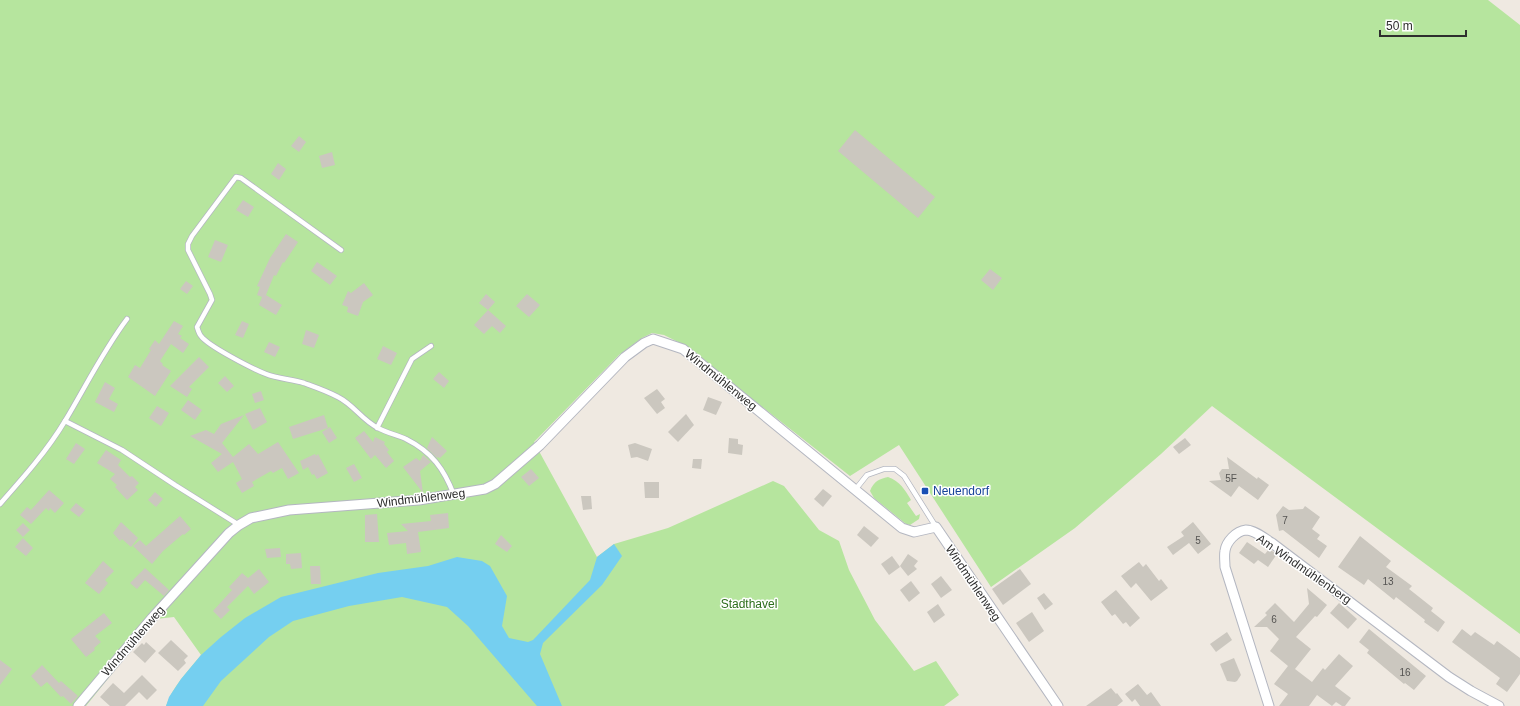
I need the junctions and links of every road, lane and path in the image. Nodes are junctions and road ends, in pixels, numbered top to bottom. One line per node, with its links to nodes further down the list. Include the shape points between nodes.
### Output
1 (341, 250): 5 (lane, via 241,178 236,177 188,244 188,250 212,300 198,327 201,336 218,350 266,374 304,383 337,396 351,404 362,418)
2 (127, 320): 4 (lane, via 114,336)
3 (432, 346): 5 (lane, via 412,359)
4 (65, 421): 8 (lane, via 34,466); 9 (lane, via 122,450)
5 (377, 428): 7 (lane, via 405,439 428,454 447,476)
6 (855, 490): 7 (street, Windmühlenweg, via 683,349 653,339 625,358 540,445 495,484 485,489); 10 (street, Windmühlenweg, via 902,528 914,532); 10 (lane, via 867,475 884,469 895,469 904,476)
7 (454, 495): 9 (street, Windmühlenweg, via 289,510 251,518)
8 (0, 504)
9 (239, 525): 11 (street, Windmühlenweg, via 152,618)
10 (936, 527): 12 (street, Windmühlenweg)
11 (78, 706)
12 (1058, 706)
13 (1268, 706): 14 (street, Am Windmühlenberg, via 1225,567 1228,543 1234,536 1247,530 1272,543 1449,677)
14 (1499, 706)

